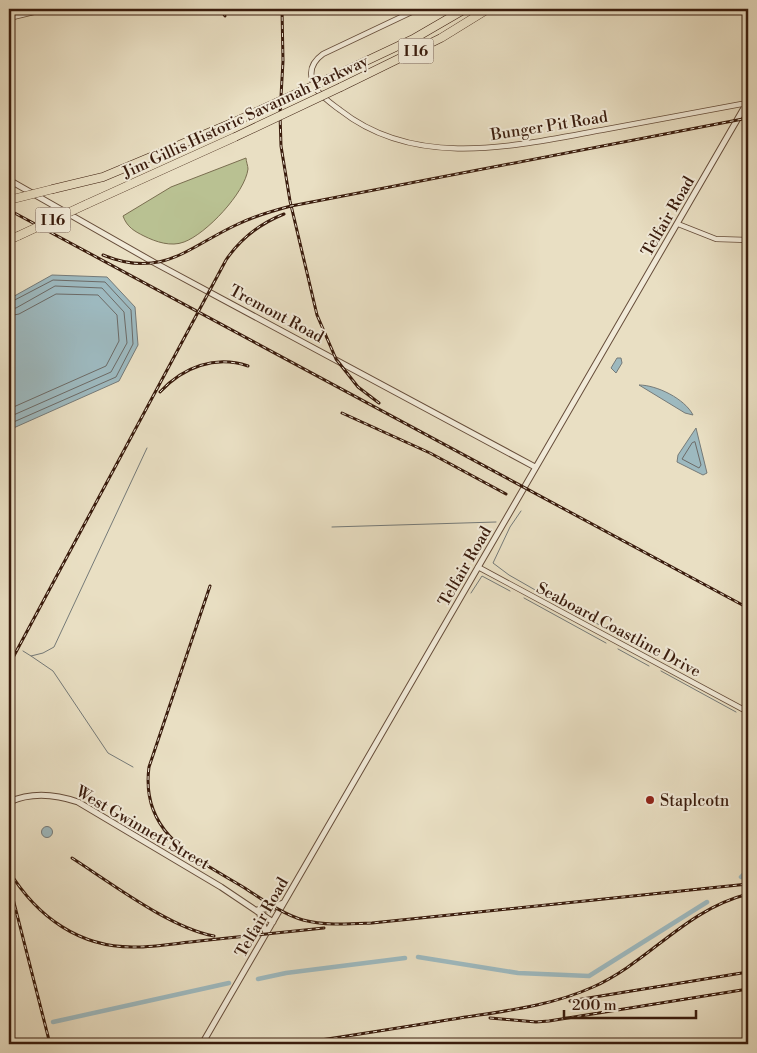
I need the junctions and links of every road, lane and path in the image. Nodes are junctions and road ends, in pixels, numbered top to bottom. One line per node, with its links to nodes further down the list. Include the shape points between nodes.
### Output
1 (46, 9): 5 (street)
2 (418, 9): 6 (street, Bunger Pit Road, via 317,58 310,72 313,84 334,105 360,124 391,138 461,149 511,146)
3 (465, 9): 8 (highway, Jim Gillis Historic Savannah Parkway / I 16, bridge, via 415,38 232,123 103,177)
4 (488, 9): 10 (highway, Jim Gillis Historic Savannah Parkway / I 16, bridge, via 423,47 341,87)
5 (9, 18)
6 (748, 102): 9 (street, Telfair Road)
7 (9, 180): 12 (street, Tremont Road)
8 (9, 200)
9 (678, 224): 11 (street, via 716,239); 12 (street, Telfair Road)
10 (9, 240)
11 (748, 240)
12 (535, 468): 13 (street, Telfair Road)
13 (478, 567): 14 (street, Seaboard Coastline Drive); 16 (street, Telfair Road)
14 (748, 712)
15 (9, 802): 17 (street, West Gwinnett Street, via 40,795 62,796 78,802)
16 (284, 903): 17 (street); 18 (street, Telfair Road)
17 (257, 910): 18 (street, West Gwinnett Street); 19 (street, via 264,921)
18 (274, 920): 19 (street, Telfair Road)
19 (266, 934): 20 (street, Telfair Road)
20 (202, 1044)

